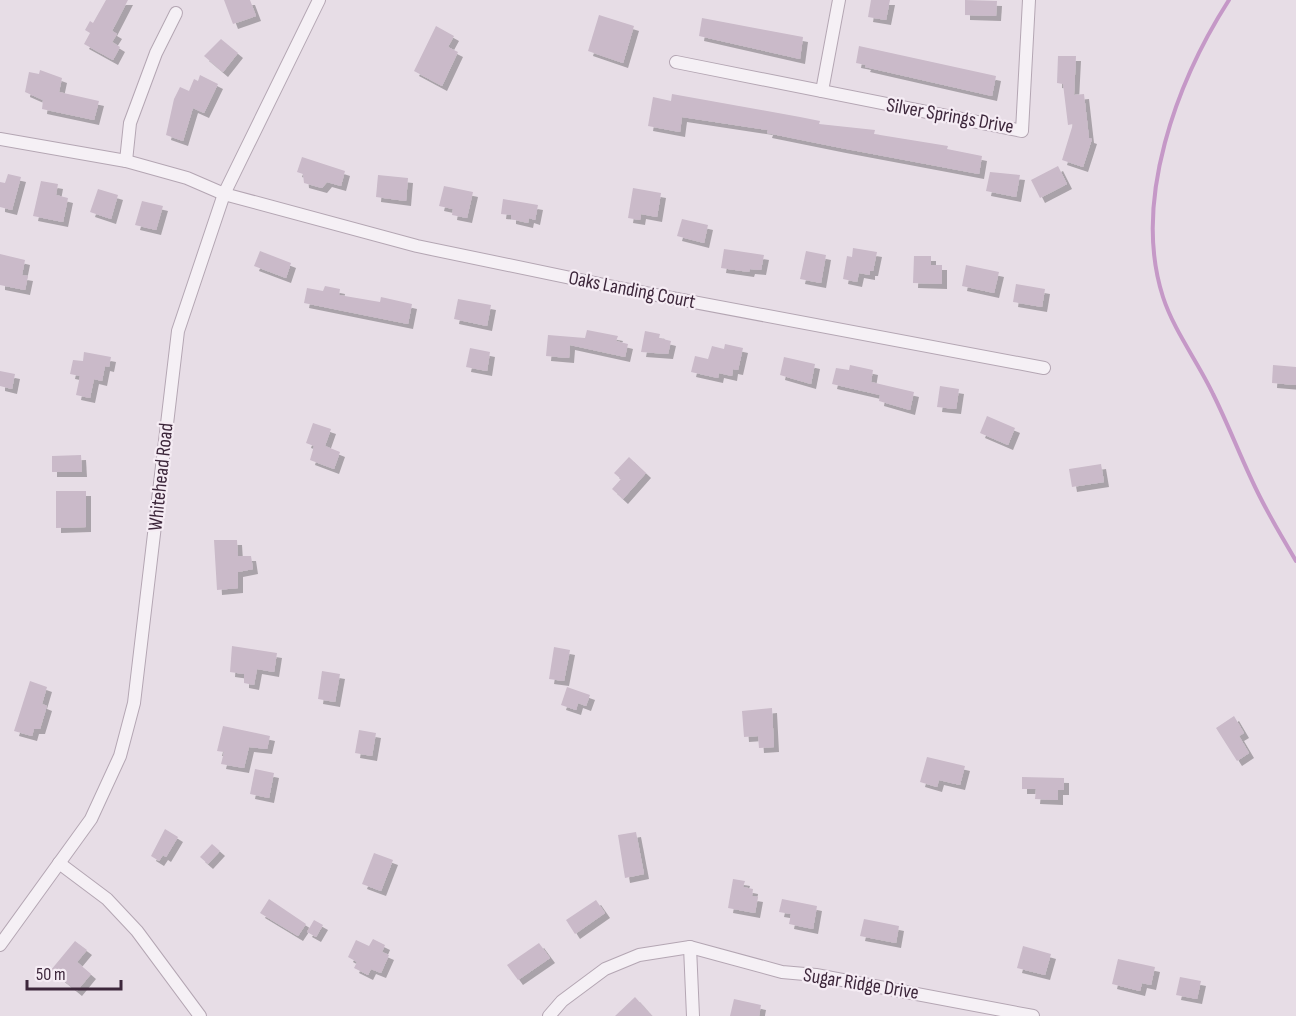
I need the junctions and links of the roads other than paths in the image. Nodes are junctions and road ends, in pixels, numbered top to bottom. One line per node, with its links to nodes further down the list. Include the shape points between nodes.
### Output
1 (319, 0): 9 (street, Whitehead Road)
2 (839, 0): 6 (street)
3 (1029, 0): 6 (street, Silver Springs Drive, via 1022,131)
4 (176, 13): 8 (street, via 156,53 130,123)
5 (676, 62): 6 (street, Silver Springs Drive)
6 (822, 91)
7 (0, 139): 8 (street, Oaks Landing Court)
8 (126, 161): 9 (street, Oaks Landing Court, via 187,178)
9 (224, 194): 10 (street, Oaks Landing Court, via 417,246); 11 (street, Whitehead Road, via 178,331 134,703 109,783 91,819)
10 (1044, 368)
11 (59, 863): 12 (street, Whitehead Road); 14 (street, via 107,899 137,931)
12 (0, 945)
13 (690, 947): 15 (street, via 639,955 605,969 562,1000); 16 (street); 17 (street, Sugar Ridge Drive, via 782,972)
14 (200, 1016)
15 (549, 1016)
16 (693, 1016)
17 (1033, 1016)

